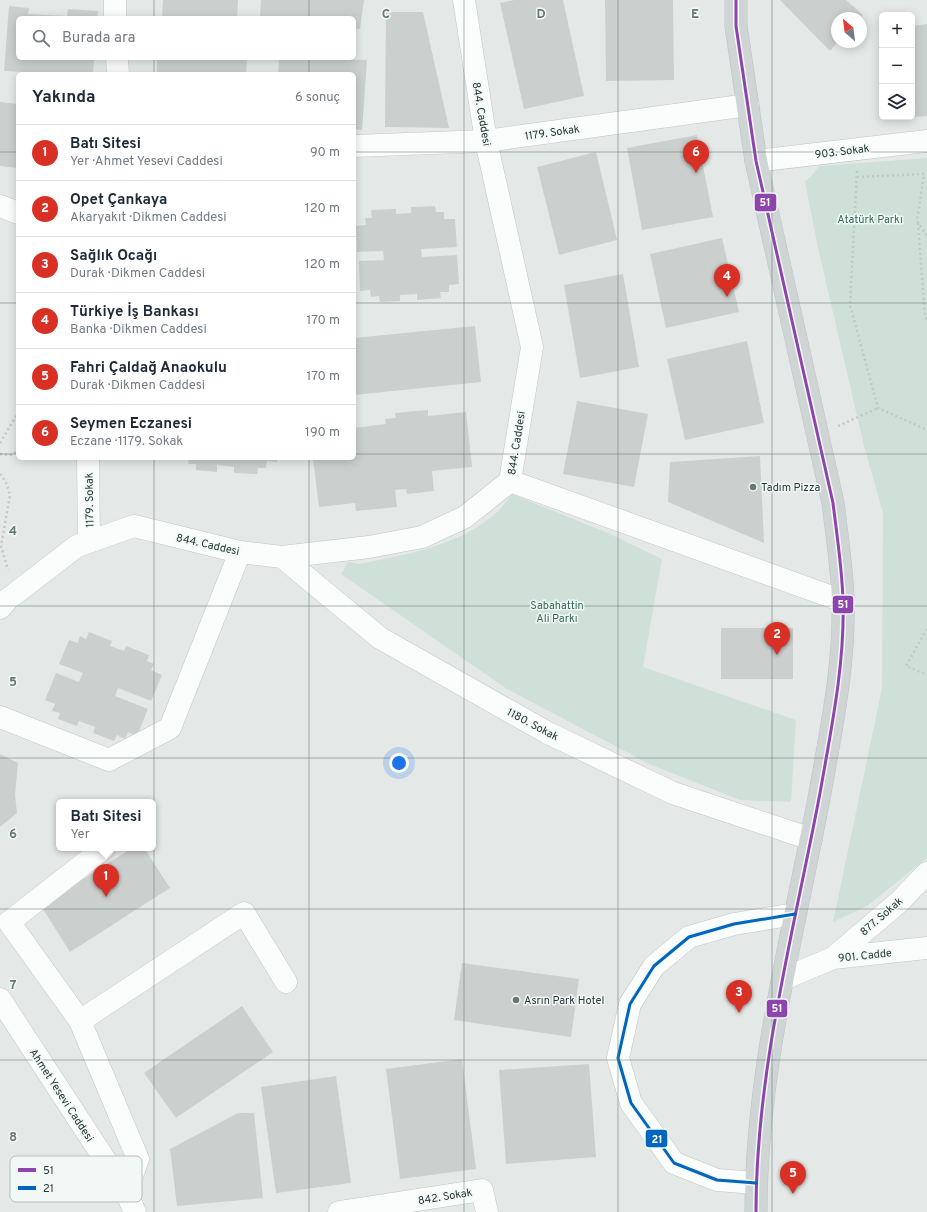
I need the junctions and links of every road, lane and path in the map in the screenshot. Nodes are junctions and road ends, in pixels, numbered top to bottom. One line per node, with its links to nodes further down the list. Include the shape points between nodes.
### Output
1 (115, 0): 4 (street)
2 (464, 0): 8 (street, 844. Caddesi)
3 (736, 0): 7 (main road, via 736,26)
4 (115, 16)
5 (117, 60): 6 (street)
6 (118, 72)
7 (748, 105): 8 (street, 1179. Sokak); 12 (main road)
8 (486, 141): 10 (street, 1179. Sokak); 29 (street, 844. Caddesi, via 532,346)
9 (927, 141): 11 (street, 903. Sokak)
10 (356, 146)
11 (857, 149): 12 (street, 903. Sokak); 14 (path)
12 (756, 161): 23 (main road)
13 (925, 174): 14 (path); 17 (path)
14 (857, 177): 20 (path, via 850,305)
15 (0, 206): 16 (street)
16 (16, 212)
17 (917, 221): 18 (path); 19 (path)
18 (927, 236)
19 (927, 320)
20 (878, 408): 22 (path); 23 (path)
21 (16, 416): 24 (path)
22 (927, 430)
23 (817, 435): 34 (main road, via 833,504 840,552)
24 (0, 443)
25 (16, 452): 26 (path, via 12,455)
26 (0, 454)
27 (88, 460): 30 (street, 1179. Sokak)
28 (0, 474): 33 (path, via 10,495 1,546 6,567)
29 (510, 481): 32 (street, 844. Caddesi, via 465,517 422,537 369,547); 34 (street)
30 (89, 542): 31 (street, 844. Caddesi, via 134,526); 33 (street, 844. Caddesi, via 77,546)
31 (240, 552): 32 (street, 844. Caddesi); 38 (street, via 170,728 109,760)
32 (282, 557): 39 (street, 1180. Sokak, via 380,638 548,733 674,793)
33 (22, 589): 35 (street, 844. Caddesi)
34 (843, 601): 39 (main road, via 832,729)
35 (0, 608)
36 (927, 629): 37 (path, via 906,666)
37 (927, 675)
38 (0, 717)
39 (811, 839): 42 (main road)
40 (100, 851): 48 (street, via 9,922)
41 (927, 873): 44 (street, 877. Sokak, via 899,902)
42 (795, 914): 45 (main road); 51 (street, via 734,924 689,937 654,966 630,1004 618,1058 631,1102 674,1163 716,1180)
43 (927, 948): 44 (street, 901. Cadde)
44 (833, 958): 45 (street, 901. Cadde)
45 (783, 979): 51 (main road, via 767,1063)
46 (286, 982): 48 (street, via 244,914)
47 (0, 999): 49 (street, Ahmet Yesevi Caddesi)
48 (80, 1021): 50 (street)
49 (102, 1156)
50 (137, 1156)
51 (756, 1183): 56 (main road)
52 (130, 1202): 53 (street, Ahmet Yesevi Caddesi)
53 (135, 1212)
54 (339, 1212): 55 (street, 842. Sokak, via 482,1190)
55 (487, 1212)
56 (756, 1212)

